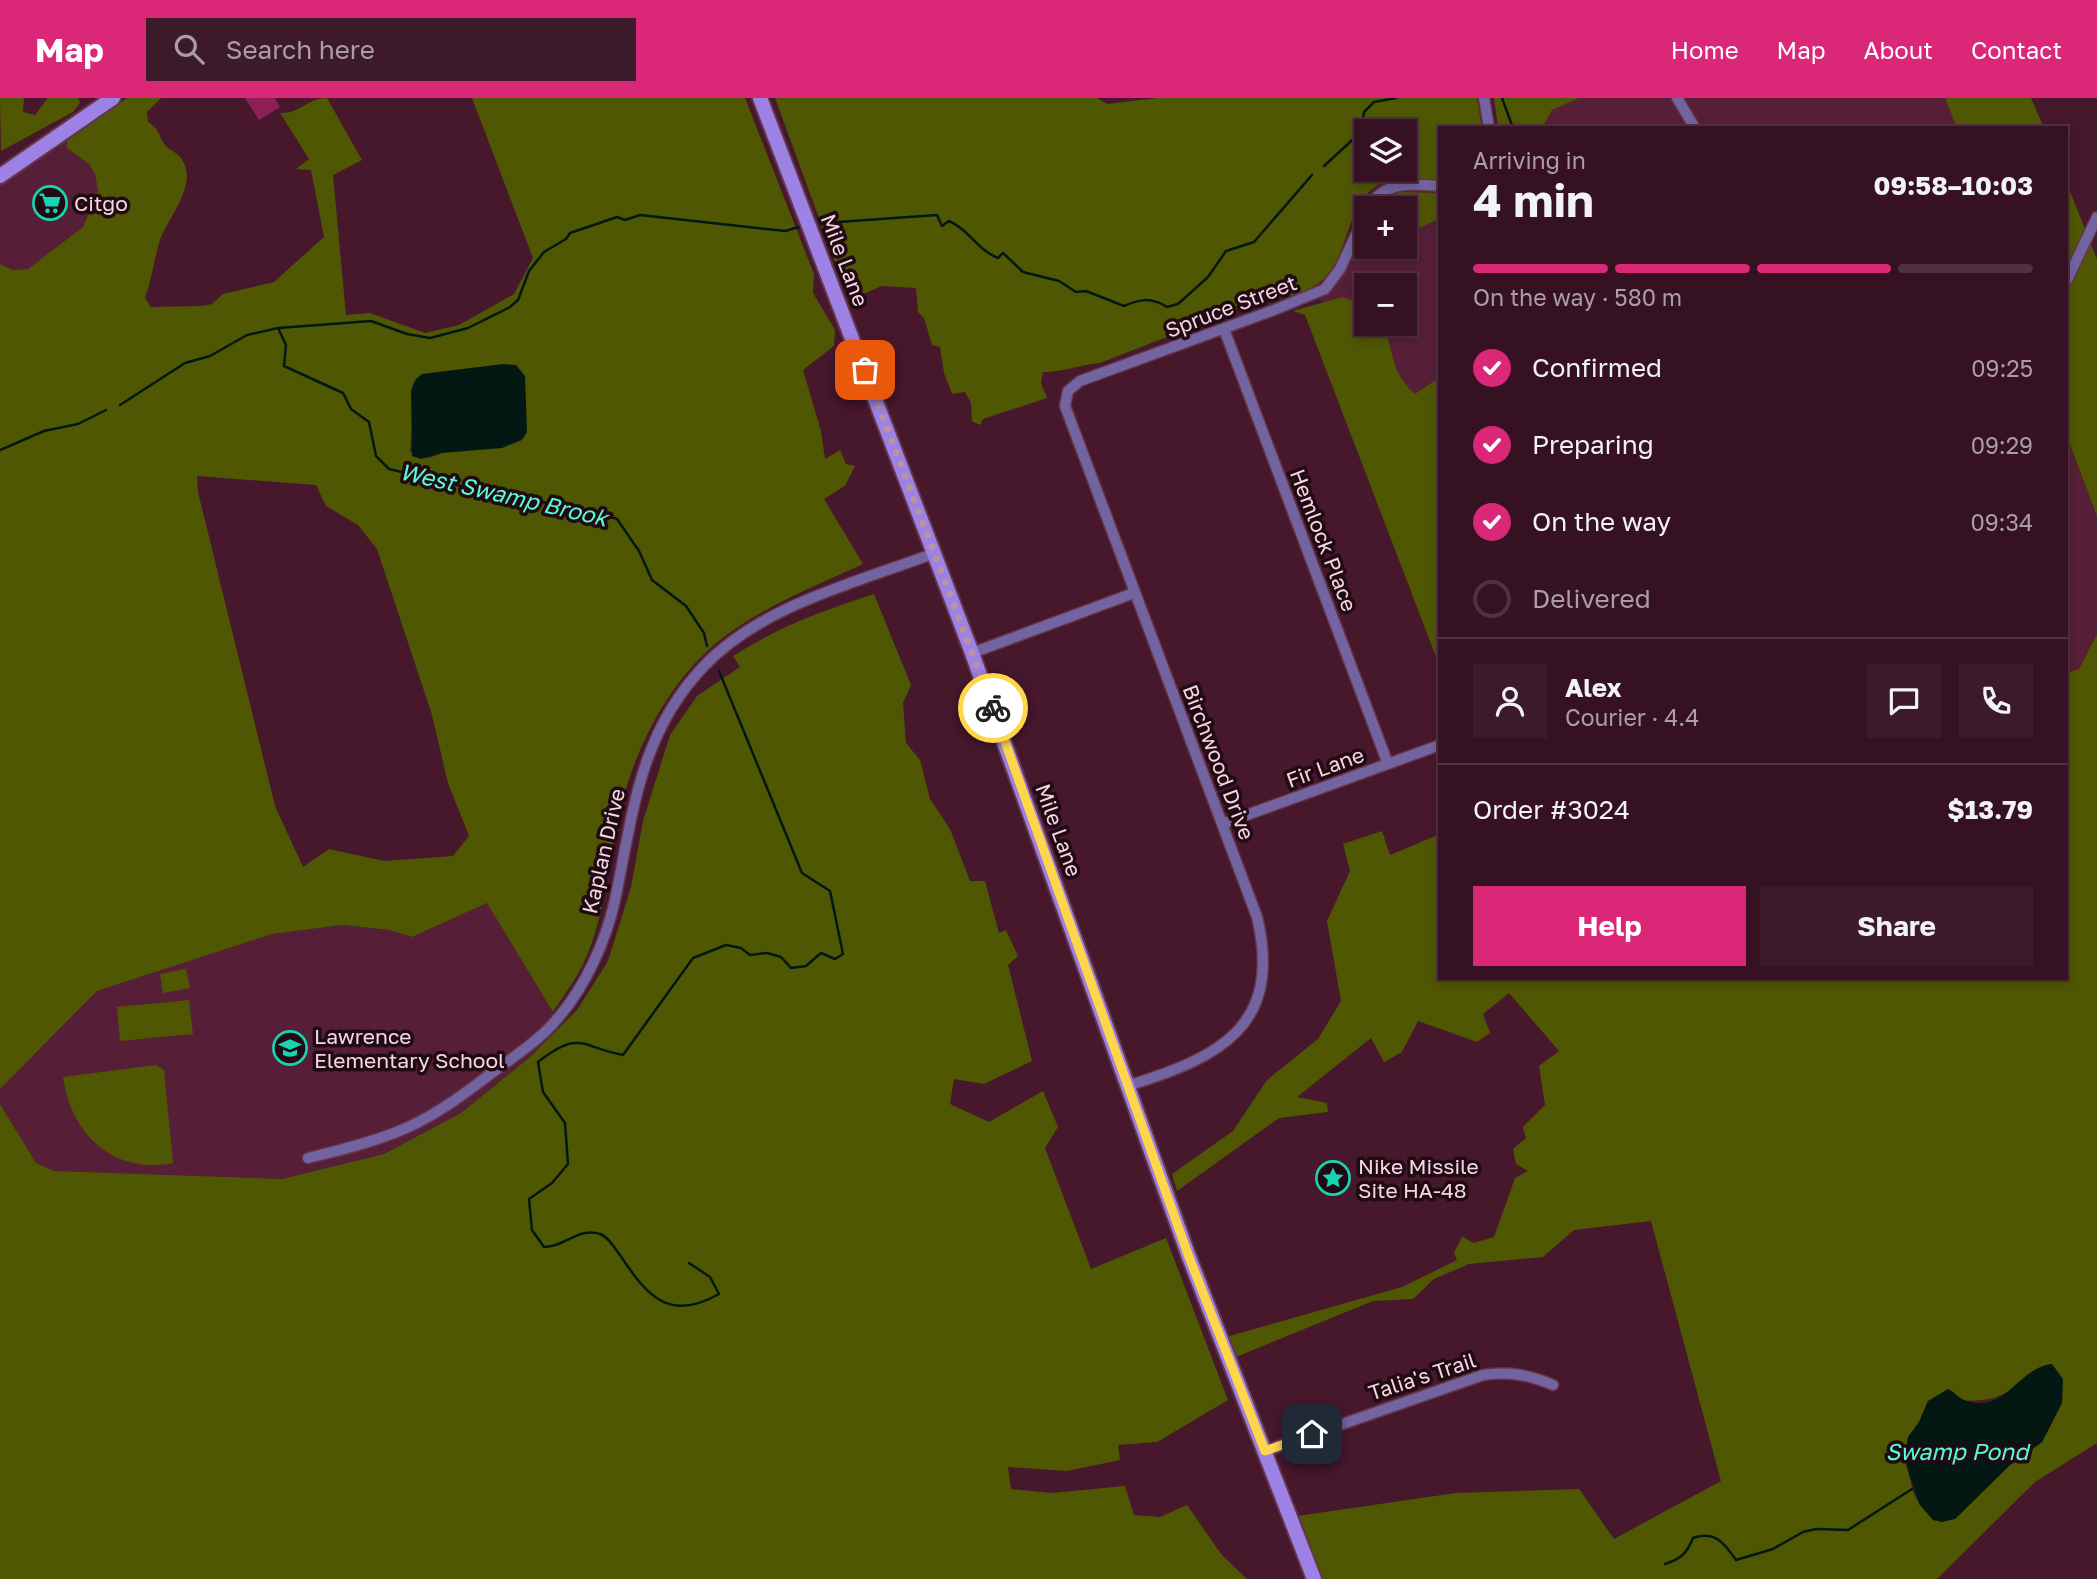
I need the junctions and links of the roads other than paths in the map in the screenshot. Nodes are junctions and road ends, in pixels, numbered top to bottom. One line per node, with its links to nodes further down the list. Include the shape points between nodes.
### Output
1 (113, 98): 7 (street)
2 (760, 98): 15 (street, Mile Lane)
3 (1483, 98): 5 (street)
4 (1677, 98): 6 (street)
5 (1489, 126)
6 (1694, 126)
7 (0, 176)
8 (1438, 187): 9 (street, Spruce Street, via 1392,187)
9 (1378, 196)
10 (2097, 218): 12 (street)
11 (1354, 240): 13 (street, Spruce Street, via 1325,289)
12 (2068, 278)
13 (1224, 329): 14 (street, Spruce Street, via 1080,381); 19 (street, Hemlock Place)
14 (1068, 391): 16 (street, Birchwood Drive, via 1065,406)
15 (935, 553): 17 (street, Mile Lane); 22 (street, Kaplan Drive, via 774,616 705,665 663,723 646,759 600,948 557,1020 456,1100 422,1121 366,1143)
16 (1134, 593): 17 (street); 20 (street, Birchwood Drive)
17 (972, 653): 21 (street, Mile Lane)
18 (1438, 746): 19 (street, Fir Lane)
19 (1388, 764): 20 (street, Fir Lane)
20 (1222, 824): 21 (street, Birchwood Drive, via 1264,946 1256,999 1224,1045 1183,1069)
21 (1130, 1085): 24 (street, Mile Lane, via 1189,1257)
22 (308, 1158)
23 (1553, 1385): 24 (street, Talia's Trail, via 1509,1373 1483,1375)
24 (1265, 1451): 25 (street, Mile Lane)
25 (1314, 1579)

